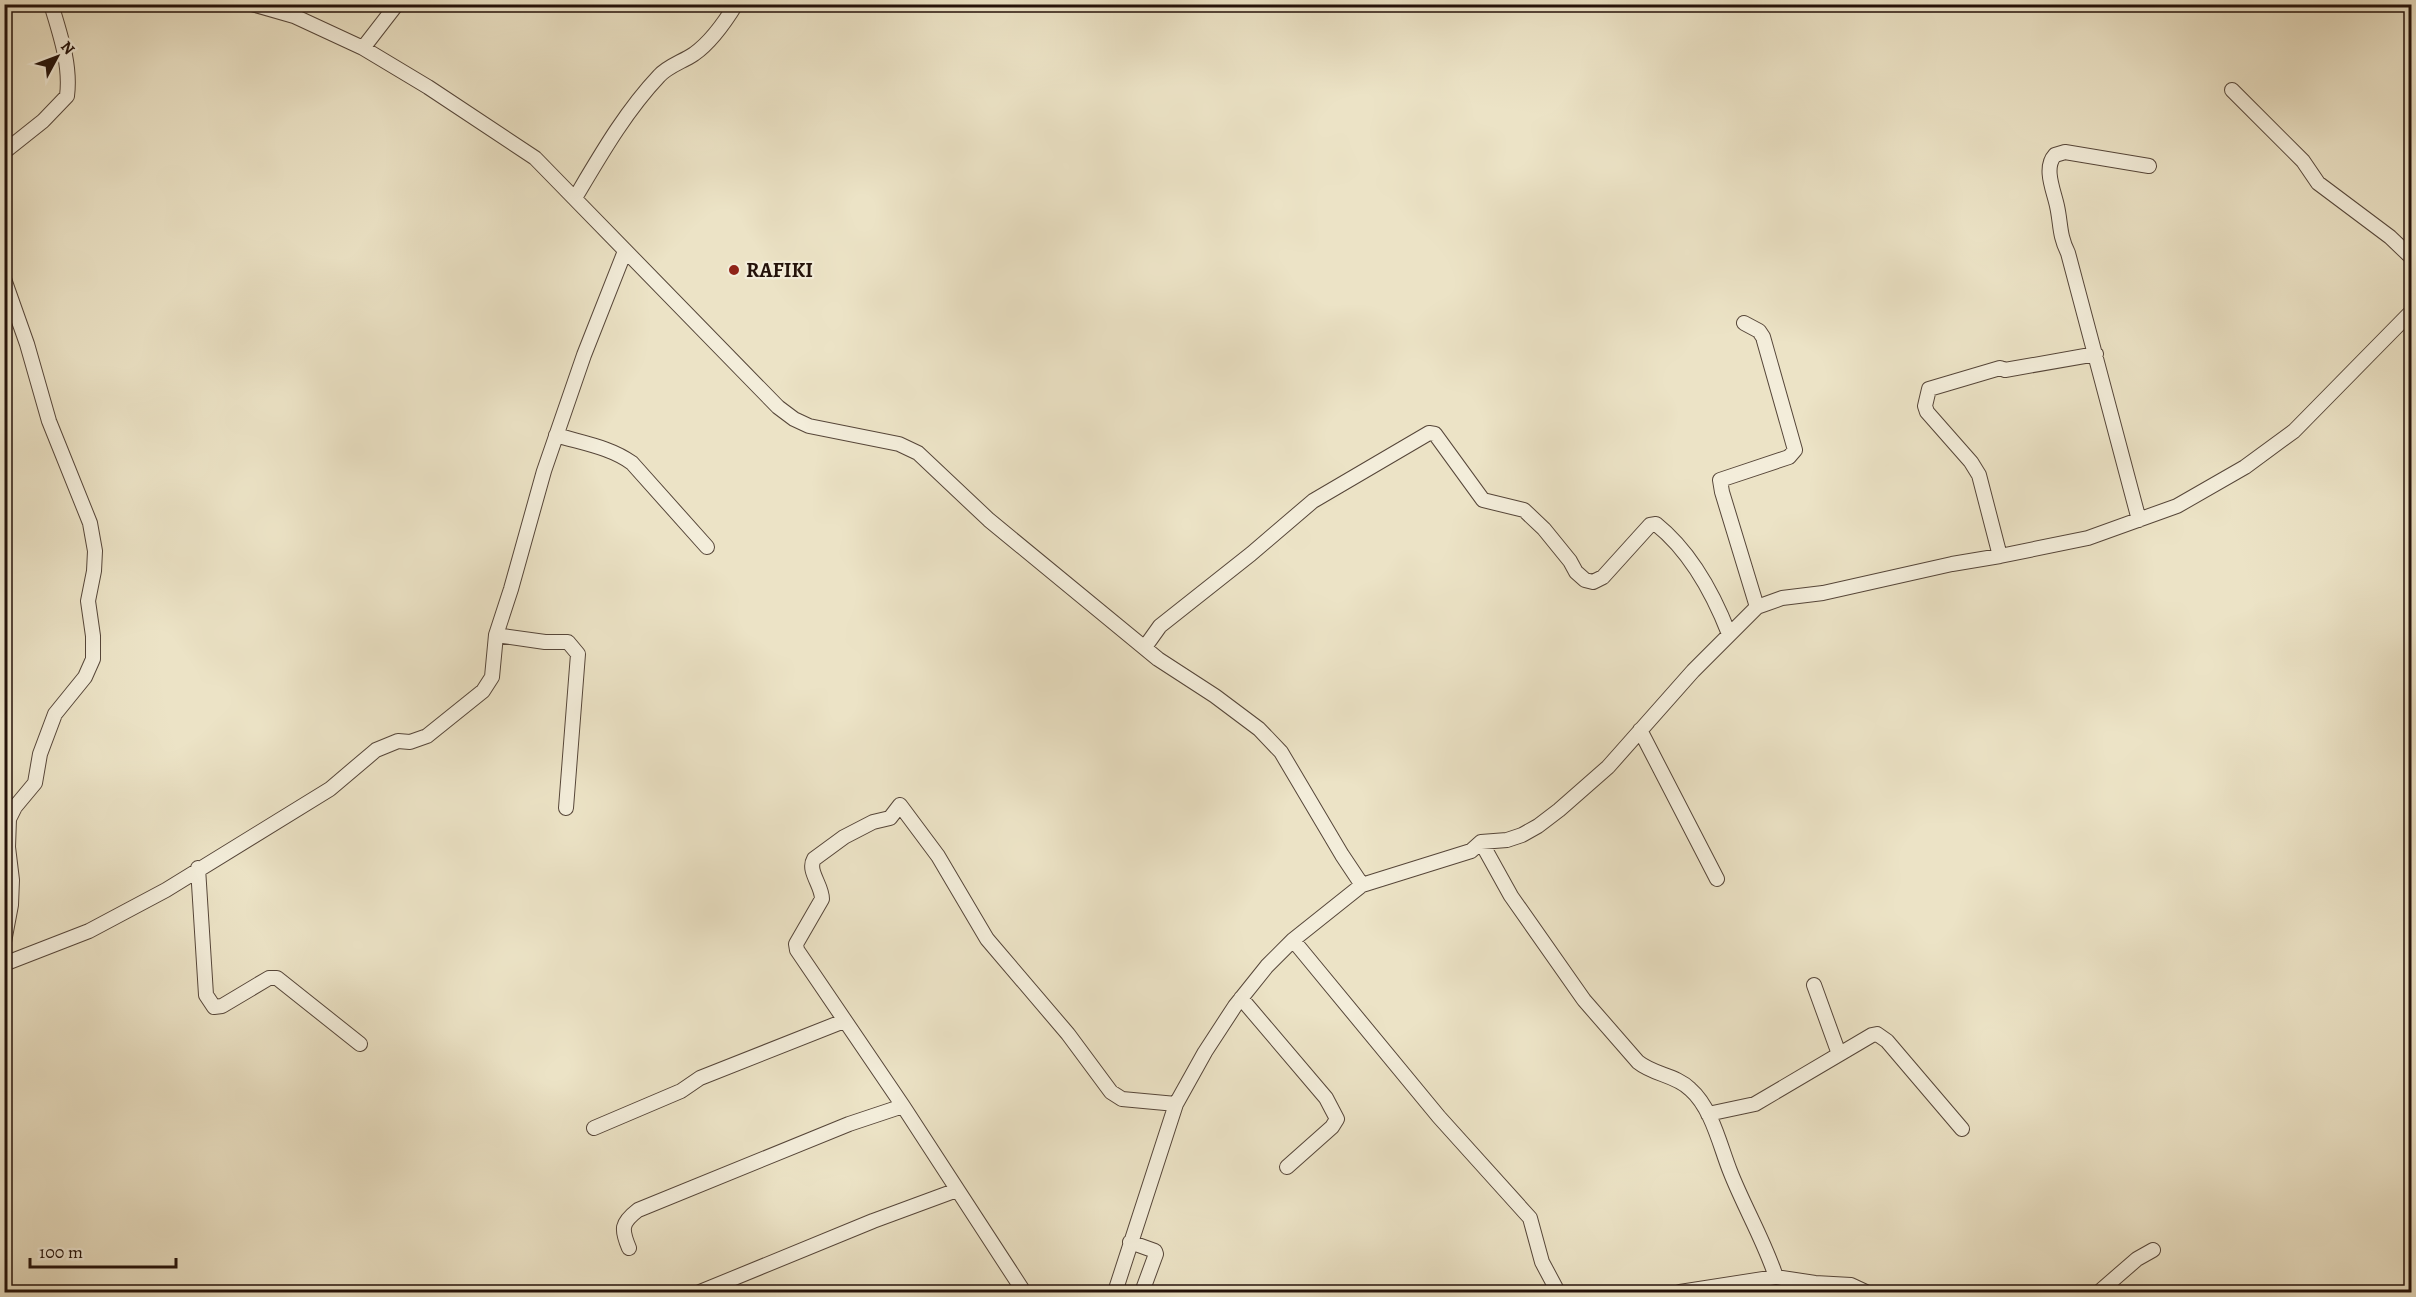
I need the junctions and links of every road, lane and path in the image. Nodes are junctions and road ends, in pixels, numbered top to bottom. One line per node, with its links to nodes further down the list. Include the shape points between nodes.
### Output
1 (51, 4): 7 (street, via 64,52 67,96)
2 (252, 4): 5 (street, via 294,16)
3 (397, 4): 5 (street)
4 (736, 4): 9 (street, via 707,42 661,73 649,87)
5 (363, 48): 9 (street, via 535,158)
6 (2232, 90): 11 (street, via 2303,160 2318,183)
7 (4, 152)
8 (2149, 166): 15 (street, via 2065,152 2052,159 2051,183 2059,232)
9 (574, 198): 10 (street)
10 (625, 251): 16 (street); 23 (street, via 786,413 809,426 898,444 918,453 989,520)
11 (2412, 258)
12 (4, 279): 31 (street, via 49,421 90,523 95,551 88,601 93,659 85,677 55,714 40,754 35,783 9,819 11,905)
13 (2412, 311): 17 (street, via 2294,432 2263,456 2177,506)
14 (1744, 323): 20 (street, via 1763,337 1795,450 1789,457 1720,480)
15 (2096, 354): 17 (street); 19 (street, via 2000,368 1929,389 1927,412 1979,475)
16 (556, 435): 18 (street, via 621,455 632,463); 22 (street)
17 (2139, 520): 19 (street, via 2088,538)
18 (707, 548)
19 (2001, 556): 20 (street, via 1782,598)
20 (1757, 607): 21 (street)
21 (1729, 634): 23 (street, via 1708,585 1672,538 1656,524 1650,525 1603,577 1593,582 1585,580 1524,510 1483,500 1435,434 1429,433 1313,501 1160,626); 24 (street)
22 (496, 635): 25 (street, via 568,642 578,654); 27 (street, via 492,677 483,691 458,713 427,736 376,750 330,789)
23 (1144, 647): 29 (street, via 1259,729 1281,752)
24 (1640, 730): 26 (street, via 1608,766 1538,826 1507,840); 28 (street)
25 (566, 808)
26 (1481, 842): 29 (street, via 1471,851); 40 (street, via 1511,896 1584,1000 1638,1062 1691,1089)
27 (198, 868): 32 (street, via 89,932); 36 (street, via 206,995 210,1004 222,1006 273,977)
28 (1717, 879)
29 (1362, 885): 30 (street)
30 (1293, 940): 34 (street); 53 (street, via 1439,1117 1530,1218 1542,1262)
31 (4, 942)
32 (4, 964)
33 (1814, 985): 37 (street)
34 (1241, 998): 38 (street); 43 (street, via 1326,1098 1337,1119)
35 (844, 1021): 38 (street, via 796,944 822,899 812,864 844,837 890,818 900,805 939,856 987,939 1068,1034 1111,1092 1122,1099); 39 (street); 41 (street, via 700,1078 681,1091)
36 (360, 1044)
37 (1839, 1054): 40 (street, via 1755,1104); 42 (street, via 1872,1035 1882,1036)
38 (1176, 1104): 45 (street)
39 (903, 1106): 44 (street); 46 (street, via 638,1210 624,1225)
40 (1708, 1114): 48 (street)
41 (594, 1128)
42 (1962, 1128)
43 (1287, 1167)
44 (957, 1190): 49 (street); 50 (street)
45 (1130, 1242): 51 (street); 52 (street, via 1156,1254)
46 (629, 1248)
47 (2153, 1250): 56 (street, via 2137,1258)
48 (1776, 1276): 54 (street); 55 (street, via 1851,1285)
49 (700, 1293)
50 (1024, 1293)
51 (1115, 1293)
52 (1142, 1293)
53 (1558, 1293)
54 (1680, 1293)
55 (1866, 1293)
56 (2099, 1293)

